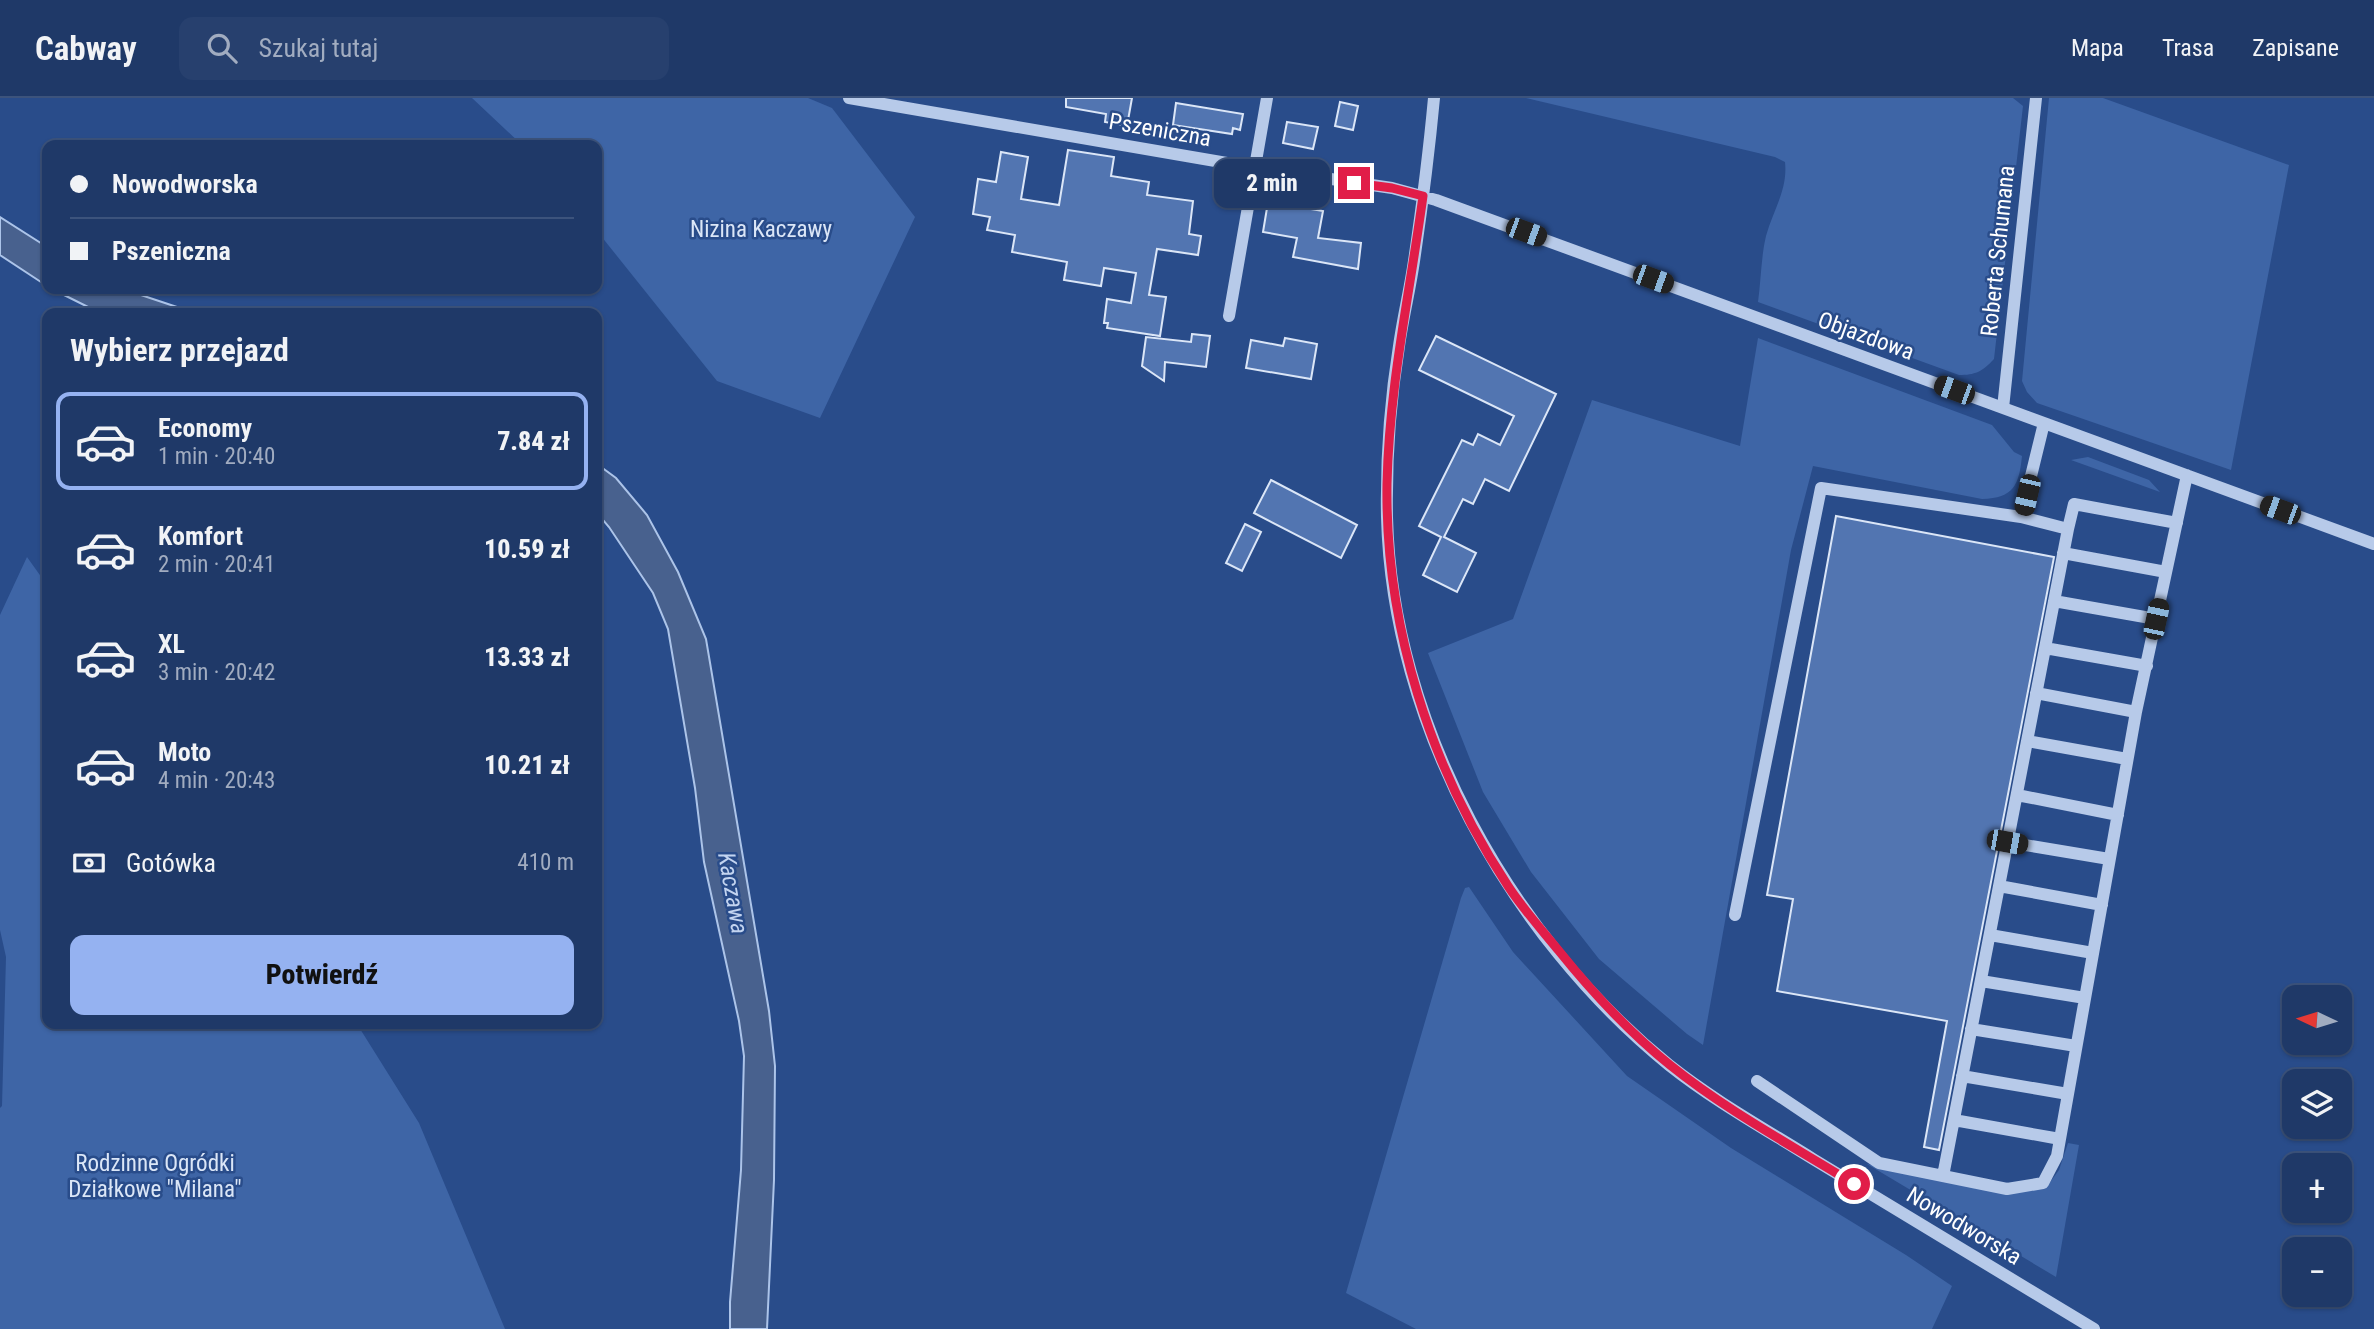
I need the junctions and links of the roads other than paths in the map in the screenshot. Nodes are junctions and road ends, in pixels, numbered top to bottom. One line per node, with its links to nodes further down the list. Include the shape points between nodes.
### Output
1 (849, 98): 5 (street, Pszeniczna)
2 (1267, 98): 5 (street)
3 (1434, 98): 6 (street, Nowodworska)
4 (2036, 98): 8 (street, Roberta Schumana)
5 (1256, 167): 6 (street, Pszeniczna); 7 (street)
6 (1423, 196): 8 (street, Objazdowa); 44 (street, Nowodworska, via 1390,426 1392,578 1407,656 1432,737 1482,844 1509,888 1574,971 1669,1064 1764,1128)
7 (1229, 316)
8 (2003, 408): 9 (street, Objazdowa)
9 (2044, 423): 10 (street, Objazdowa); 11 (street)
10 (2186, 475): 12 (street); 14 (street, Objazdowa)
11 (2021, 517): 13 (street); 31 (street, via 1821,488)
12 (2176, 523): 13 (street, via 2074,504); 16 (street)
13 (2068, 529): 15 (street)
14 (2374, 544)
15 (2063, 553): 16 (street); 17 (street)
16 (2166, 572): 18 (street)
17 (2054, 601): 18 (street); 19 (street)
18 (2156, 619): 20 (street)
19 (2045, 648): 20 (street); 21 (street)
20 (2147, 666): 22 (street)
21 (2036, 693): 22 (street); 23 (street)
22 (2136, 712): 24 (street)
23 (2027, 741): 24 (street); 25 (street)
24 (2127, 759): 26 (street)
25 (2017, 795): 26 (street); 27 (street)
26 (2118, 815): 28 (street)
27 (2007, 842): 28 (street); 29 (street)
28 (2109, 859): 30 (street)
29 (1999, 886): 30 (street); 32 (street)
30 (2102, 905): 33 (street)
31 (1735, 915)
32 (1990, 934): 33 (street); 34 (street)
33 (2093, 953): 35 (street)
34 (1981, 981): 35 (street); 36 (street)
35 (2085, 998): 37 (street)
36 (1971, 1029): 37 (street); 38 (street)
37 (2076, 1046): 40 (street)
38 (1962, 1076): 40 (street); 41 (street)
39 (1757, 1081): 43 (street, via 1879,1163)
40 (2068, 1094): 42 (street)
41 (1954, 1120): 42 (street); 43 (street)
42 (2060, 1139): 43 (street, via 2043,1183 2007,1189)
43 (1943, 1176)
44 (2094, 1329)

